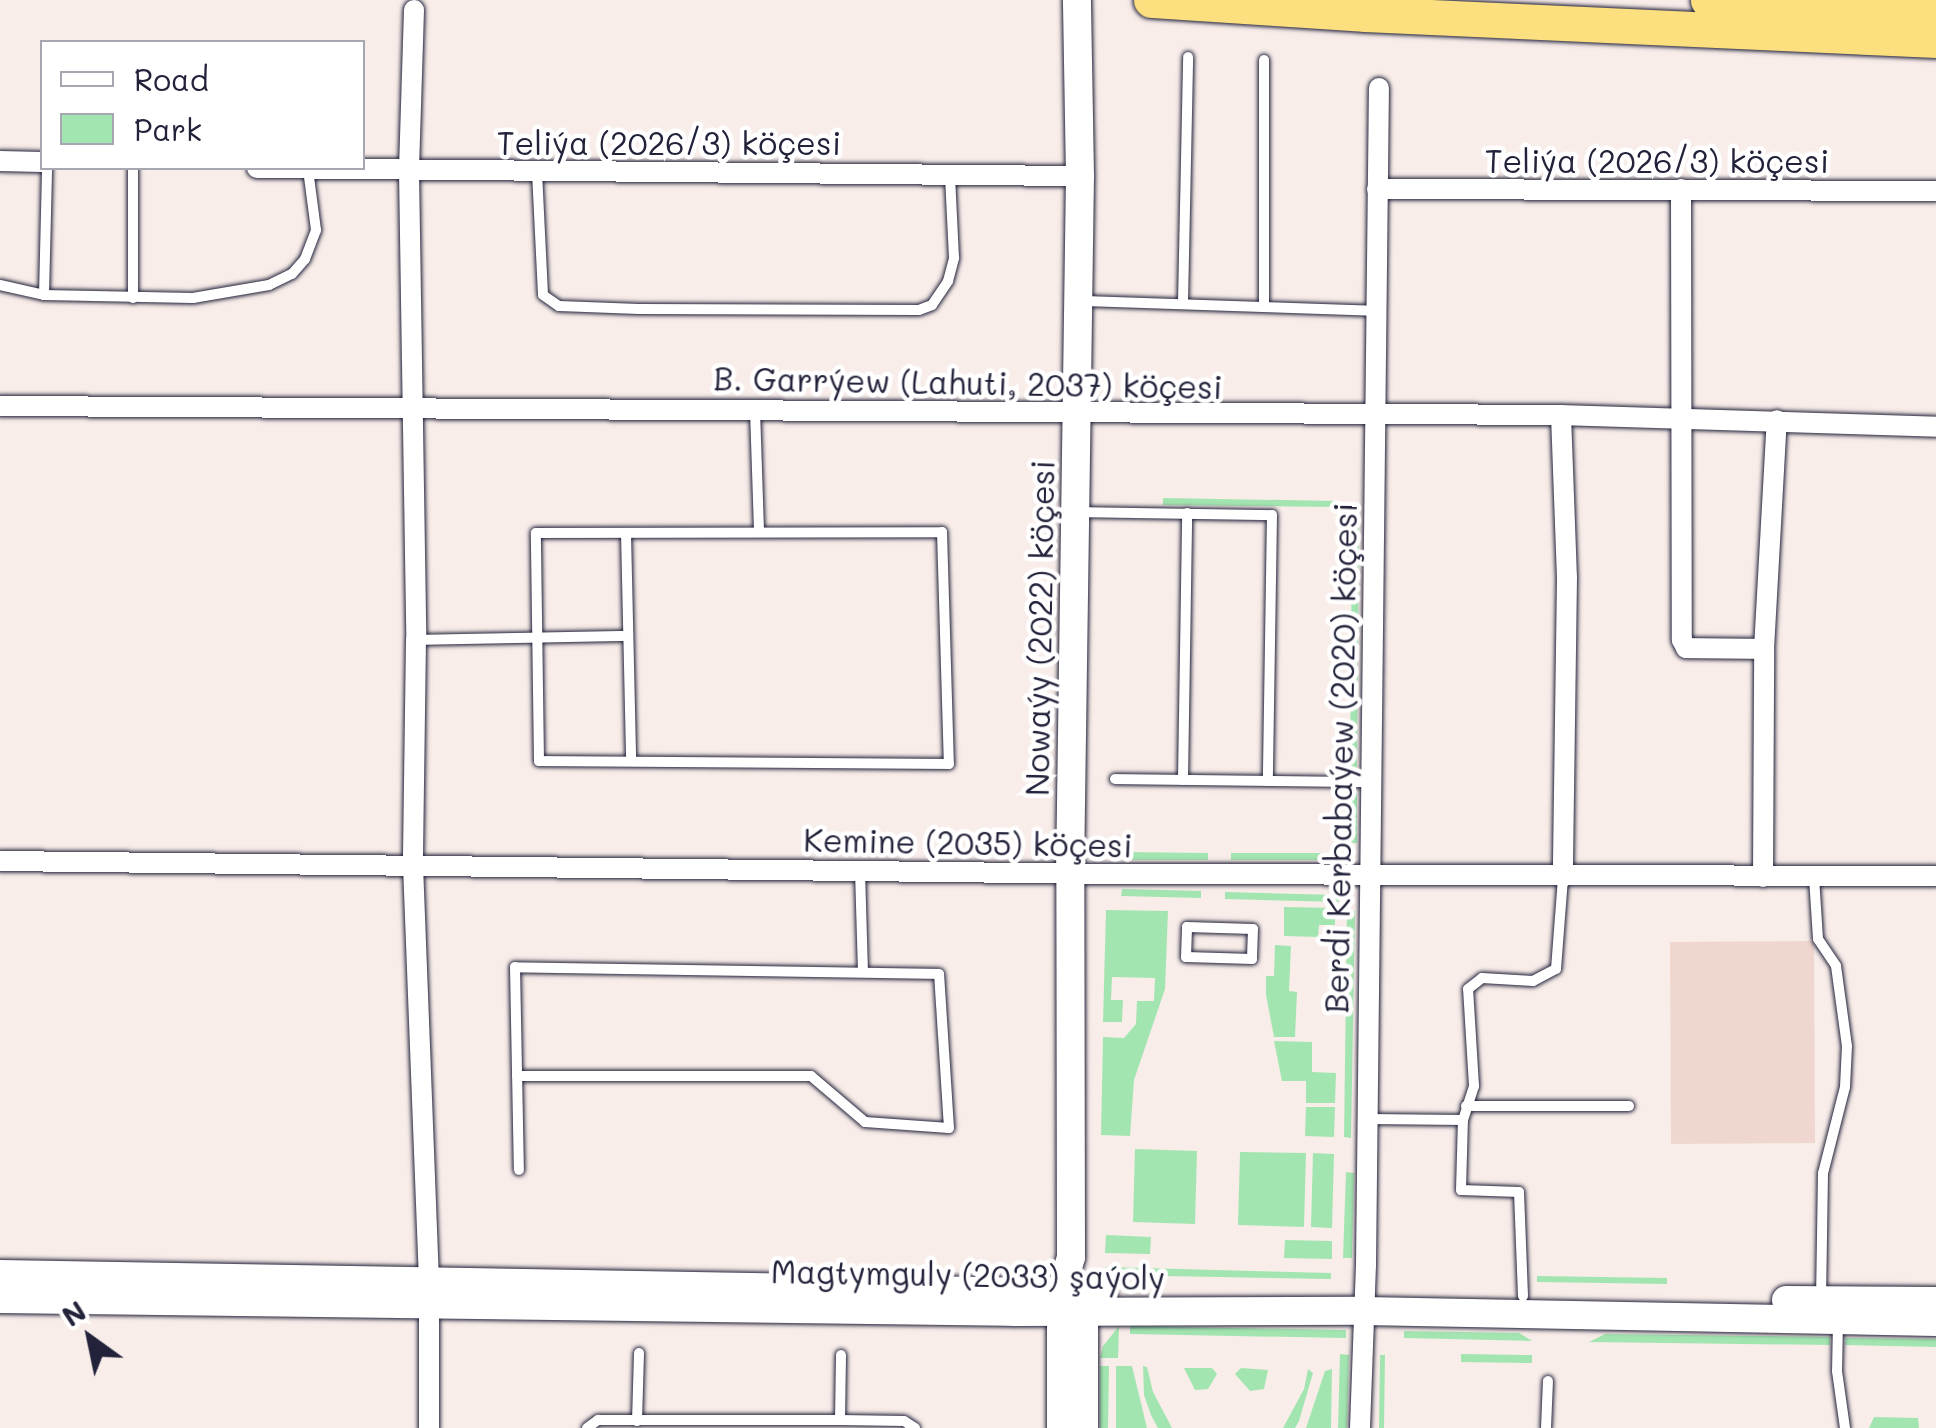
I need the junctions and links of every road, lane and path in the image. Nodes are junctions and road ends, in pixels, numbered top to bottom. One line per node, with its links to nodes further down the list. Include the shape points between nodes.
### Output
1 (1076, 0): 19 (main road, Nowaýy (2022) köçesi)
2 (1151, 0): 6 (highway)
3 (1708, 0): 4 (highway)
4 (1936, 6)
5 (414, 10): 16 (street)
6 (1936, 40)
7 (1188, 58): 27 (lane)
8 (1264, 60): 28 (lane)
9 (1379, 88): 20 (street, Berdi Kerbabaýew (2020) köçesi)
10 (0, 161): 11 (street)
11 (40, 165)
12 (45, 170): 24 (lane)
13 (133, 170): 25 (lane)
14 (308, 170): 25 (lane, via 316,230 292,274 235,294)
15 (342, 170): 16 (street, Teliýa (2026/3) köçesi)
16 (409, 172): 17 (street, Teliýa (2026/3) köçesi); 31 (street)
17 (537, 172): 18 (street, Teliýa (2026/3) köçesi); 18 (lane, via 540,287 558,306 919,310 940,296 954,258)
18 (950, 173): 19 (street, Teliýa (2026/3) köçesi)
19 (1080, 176): 26 (main road, Nowaýy (2022) köçesi)
20 (1378, 189): 21 (street, Teliýa (2026/3) köçesi); 29 (street, Berdi Kerbabaýew (2020) köçesi)
21 (1681, 189): 22 (street, Teliýa (2026/3) köçesi); 36 (street)
22 (1936, 191)
23 (0, 285): 24 (lane)
24 (44, 295): 25 (lane)
25 (133, 298)
26 (1077, 301): 27 (lane); 33 (main road, Nowaýy (2022) köçesi)
27 (1183, 303): 28 (lane)
28 (1264, 305): 29 (lane)
29 (1376, 311): 35 (street, Berdi Kerbabaýew (2020) köçesi)
30 (0, 406): 31 (street, B. Garrýew (Lahuti, 2037) köçesi)
31 (412, 408): 32 (street, B. Garrýew (Lahuti, 2037) köçesi); 45 (street)
32 (755, 410): 33 (street, B. Garrýew (Lahuti, 2037) köçesi); 41 (lane)
33 (1076, 414): 35 (street, B. Garrýew (Lahuti, 2037) köçesi); 39 (main road, Nowaýy (2022) köçesi)
34 (1561, 415): 35 (street, B. Garrýew (Lahuti, 2037) köçesi); 36 (street, B. Garrýew (Lahuti, 2037) köçesi); 59 (street, via 1567,577)
35 (1374, 416): 51 (street, Berdi Kerbabaýew (2020) köçesi)
36 (1682, 420): 37 (street, B. Garrýew (Lahuti, 2037) köçesi); 46 (street, via 1682,640 1686,648)
37 (1777, 420): 38 (street, B. Garrýew (Lahuti, 2037) köçesi); 46 (street)
38 (1936, 427)
39 (1076, 512): 40 (lane); 55 (main road, Nowaýy (2022) köçesi)
40 (1187, 514): 49 (lane); 50 (lane, via 1272,514)
41 (760, 531): 42 (lane); 47 (lane, via 942,532 949,764)
42 (626, 533): 43 (lane, via 536,532); 44 (lane)
43 (534, 636): 44 (lane); 45 (lane); 47 (lane, via 539,761)
44 (628, 636): 47 (lane)
45 (416, 640): 53 (street)
46 (1764, 649): 60 (street)
47 (631, 761)
48 (1115, 780): 49 (lane)
49 (1183, 780): 50 (lane)
50 (1268, 781): 51 (lane)
51 (1369, 782): 56 (street, Berdi Kerbabaýew (2020) köçesi)
52 (0, 861): 53 (street, Kemine (2035) köçesi)
53 (413, 865): 54 (street, Kemine (2035) köçesi); 70 (street)
54 (860, 871): 55 (street, Kemine (2035) köçesi); 62 (lane)
55 (1070, 874): 56 (street, Kemine (2035) köçesi); 74 (main road, Nowaýy (2022) köçesi)
56 (1368, 876): 59 (street, Kemine (2035) köçesi); 66 (street, Berdi Kerbabaýew (2020) köçesi)
57 (1814, 876): 58 (street, Kemine (2035) köçesi); 60 (street, Kemine (2035) köçesi); 76 (lane, via 1818,939 1836,966 1847,1046 1845,1087 1823,1172)
58 (1936, 876)
59 (1563, 877): 60 (street, Kemine (2035) köçesi); 64 (lane, via 1556,969 1532,981 1490,976 1468,989 1474,1086)
60 (1763, 877)
61 (1253, 928): 61 (lane, via 1252,959 1186,958 1187,927)
62 (863, 972): 63 (lane, via 515,968); 63 (lane, via 940,974 949,1128 865,1122 811,1076)
63 (517, 1076): 68 (lane)
64 (1466, 1106): 65 (lane); 67 (lane)
65 (1628, 1106)
66 (1367, 1119): 67 (lane); 75 (street, Berdi Kerbabaýew (2020) köçesi)
67 (1463, 1120): 71 (lane, via 1461,1190 1519,1192)
68 (519, 1170)
69 (0, 1274): 70 (main road, Magtymguly (2033) şaýoly)
70 (428, 1292): 72 (main road, Magtymguly (2033) şaýoly); 74 (main road, Magtymguly (2033) şaýoly); 84 (street)
71 (1523, 1296): 75 (main road, Magtymguly (2033) şaýoly); 76 (main road, Magtymguly (2033) şaýoly)
72 (0, 1299)
73 (1936, 1301): 76 (main road, Magtymguly (2033) şaýoly)
74 (1073, 1302): 75 (main road, Magtymguly (2033) şaýoly); 87 (main road, Nowaýy (2022) köçesi); 88 (main road, Nowaýy (2022) köçesi)
75 (1364, 1302): 76 (main road, Magtymguly (2033) şaýoly); 89 (street, Berdi Kerbabaýew (2020) köçesi)
76 (1830, 1310): 77 (main road, Magtymguly (2033) şaýoly); 91 (lane)
77 (1936, 1322)
78 (639, 1353): 81 (lane)
79 (841, 1355): 82 (lane)
80 (1548, 1381): 90 (lane)
81 (638, 1420): 83 (lane); 85 (lane, via 598,1420)
82 (840, 1420): 83 (lane); 86 (lane, via 904,1421)
83 (746, 1425)
84 (429, 1428)
85 (587, 1428)
86 (916, 1428)
87 (1061, 1428)
88 (1084, 1428)
89 (1360, 1428)
90 (1546, 1428)
91 (1844, 1428)

